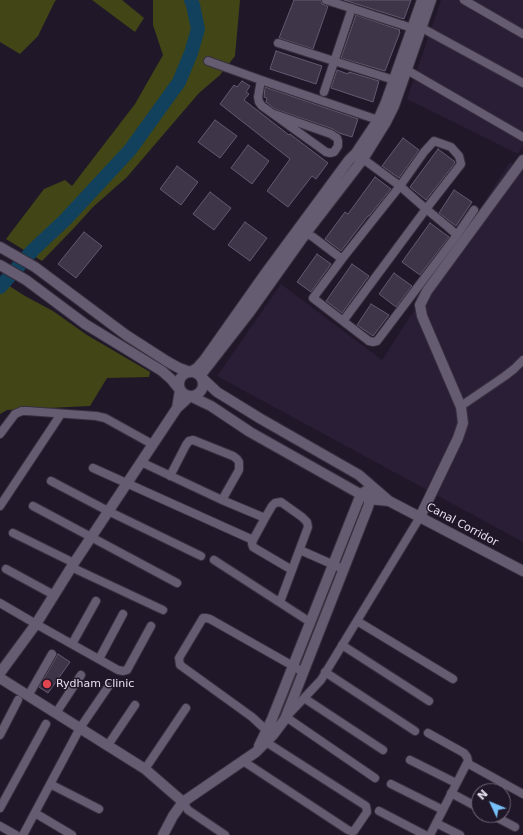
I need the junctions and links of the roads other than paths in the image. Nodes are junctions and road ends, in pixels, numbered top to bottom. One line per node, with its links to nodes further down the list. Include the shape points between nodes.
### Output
1 (326, 0): 5 (street)
2 (422, 0): 6 (street)
3 (431, 0): 6 (street)
4 (464, 0): 7 (street)
5 (352, 8): 6 (street); 9 (street)
6 (417, 28): 11 (street); 13 (street); 14 (street)
7 (523, 34)
8 (278, 43): 9 (street)
9 (334, 60): 13 (street); 15 (street)
10 (208, 61): 12 (street)
11 (407, 70): 17 (street, via 394,106); 18 (street)
12 (261, 80): 16 (street, via 258,102); 17 (street)
13 (394, 80): 17 (street)
14 (523, 82)
15 (324, 92)
16 (274, 114): 16 (street, via 326,152 334,152 338,146 337,138 331,134)
17 (383, 116): 19 (street)
18 (523, 137)
19 (359, 156): 21 (street); 24 (street, via 349,160)
20 (523, 160): 35 (street, via 427,291 420,305 422,316)
21 (400, 186): 22 (street); 22 (street, via 434,141 451,147 459,156 461,164); 27 (street)
22 (426, 208): 25 (street); 29 (street)
23 (474, 210): 25 (street)
24 (302, 231): 27 (street); 31 (street, via 265,274 205,359); 32 (street, via 249,313)
25 (457, 235): 29 (street, via 377,341 369,341)
26 (0, 246): 31 (street, via 35,267 126,335 168,362)
27 (342, 259): 29 (street, via 313,298)
28 (0, 265): 33 (street, via 26,280 85,324 162,372)
29 (343, 321)
30 (523, 360): 35 (street, via 505,376)
31 (190, 372): 32 (street); 33 (street, via 181,378)
32 (200, 376): 34 (street, via 203,383 201,390); 45 (street, Canal Corridor, via 217,392 359,475)
33 (180, 390): 34 (street); 36 (street)
34 (190, 396): 36 (street); 46 (street)
35 (461, 406): 52 (street, via 463,423 458,438)
36 (177, 408): 39 (street)
37 (61, 414): 38 (street, via 22,411 15,414); 39 (street, via 105,418); 49 (street)
38 (0, 434)
39 (152, 444): 40 (street)
40 (140, 462): 42 (street); 44 (street)
41 (93, 468): 44 (street)
42 (170, 476): 47 (street); 47 (street, via 186,445 192,440 233,456 239,462 239,470)
43 (51, 482): 51 (street)
44 (126, 483): 51 (street); 56 (street)
45 (373, 487): 46 (street); 48 (street, Canal Corridor)
46 (365, 497): 48 (street); 61 (street); 62 (street, via 368,507)
47 (222, 500): 53 (street)
48 (389, 500): 52 (street, Canal Corridor)
49 (0, 506)
50 (33, 506): 55 (street)
51 (108, 511): 55 (street); 58 (street)
52 (420, 517): 65 (street, Canal Corridor); 73 (street)
53 (265, 518): 56 (street); 57 (street, via 272,506 281,502 302,516 308,527)
54 (13, 533): 60 (street)
55 (91, 537): 60 (street); 66 (street)
56 (253, 540): 64 (street, via 253,547)
57 (300, 550): 61 (street); 64 (street)
58 (201, 556)
59 (214, 560): 69 (street)
60 (73, 565): 67 (street); 71 (street)
61 (332, 565): 62 (street); 74 (street)
62 (343, 569): 82 (street)
63 (6, 570): 67 (street)
64 (292, 570): 69 (street)
65 (523, 571)
66 (177, 583)
67 (54, 595): 75 (street)
68 (96, 601): 77 (street)
69 (280, 602): 74 (street)
70 (0, 603): 75 (street)
71 (163, 610)
72 (123, 614): 80 (street)
73 (357, 621): 78 (street); 87 (street)
74 (310, 622): 81 (street)
75 (36, 624): 77 (street); 84 (street)
76 (151, 626): 80 (street, via 127,670 118,670)
77 (72, 644): 80 (street)
78 (342, 645): 83 (street); 91 (street)
79 (52, 654): 89 (street)
80 (99, 659)
81 (292, 666): 82 (street); 98 (street); 98 (street, via 206,618 203,618 179,658 180,664)
82 (303, 672): 95 (street)
83 (325, 672): 90 (street); 99 (street)
84 (0, 674)
85 (81, 674): 94 (street)
86 (0, 678): 89 (street)
87 (453, 679)
88 (108, 687): 97 (street)
89 (23, 698): 94 (street); 101 (street)
90 (304, 698): 95 (street); 104 (street)
91 (429, 701)
92 (135, 705): 103 (street)
93 (186, 708): 109 (street)
94 (56, 713): 97 (street)
95 (285, 718): 102 (street); 110 (street)
96 (46, 724): 118 (street)
97 (80, 728): 103 (street); 112 (street)
98 (266, 730): 105 (street)
99 (414, 731)
100 (428, 733): 108 (street, via 464,753)
101 (0, 735)
102 (266, 742): 105 (street); 107 (street, via 366,806 367,812 354,831 351,832)
103 (108, 745): 109 (street)
104 (383, 750)
105 (256, 752): 107 (street)
106 (410, 760): 111 (street)
107 (243, 761): 116 (street)
108 (467, 763): 111 (street); 115 (street)
109 (145, 769): 116 (street)
110 (376, 778)
111 (456, 783): 114 (street)
112 (50, 784): 119 (street); 122 (street)
113 (391, 784): 120 (street)
114 (451, 793): 117 (street); 120 (street)
115 (523, 794)
116 (183, 802): 130 (street); 131 (street, via 188,810)
117 (471, 804)
118 (0, 808)
119 (99, 808)
120 (443, 810): 123 (street)
121 (379, 812): 132 (street)
122 (35, 813): 128 (street); 129 (street)
123 (436, 823): 133 (street); 134 (street)
124 (507, 823): 126 (street)
125 (0, 826): 127 (street)
126 (515, 827)
127 (16, 835)
128 (23, 835)
129 (72, 835)
130 (163, 835)
131 (225, 835)
132 (425, 835)
133 (430, 835)
134 (460, 835)

